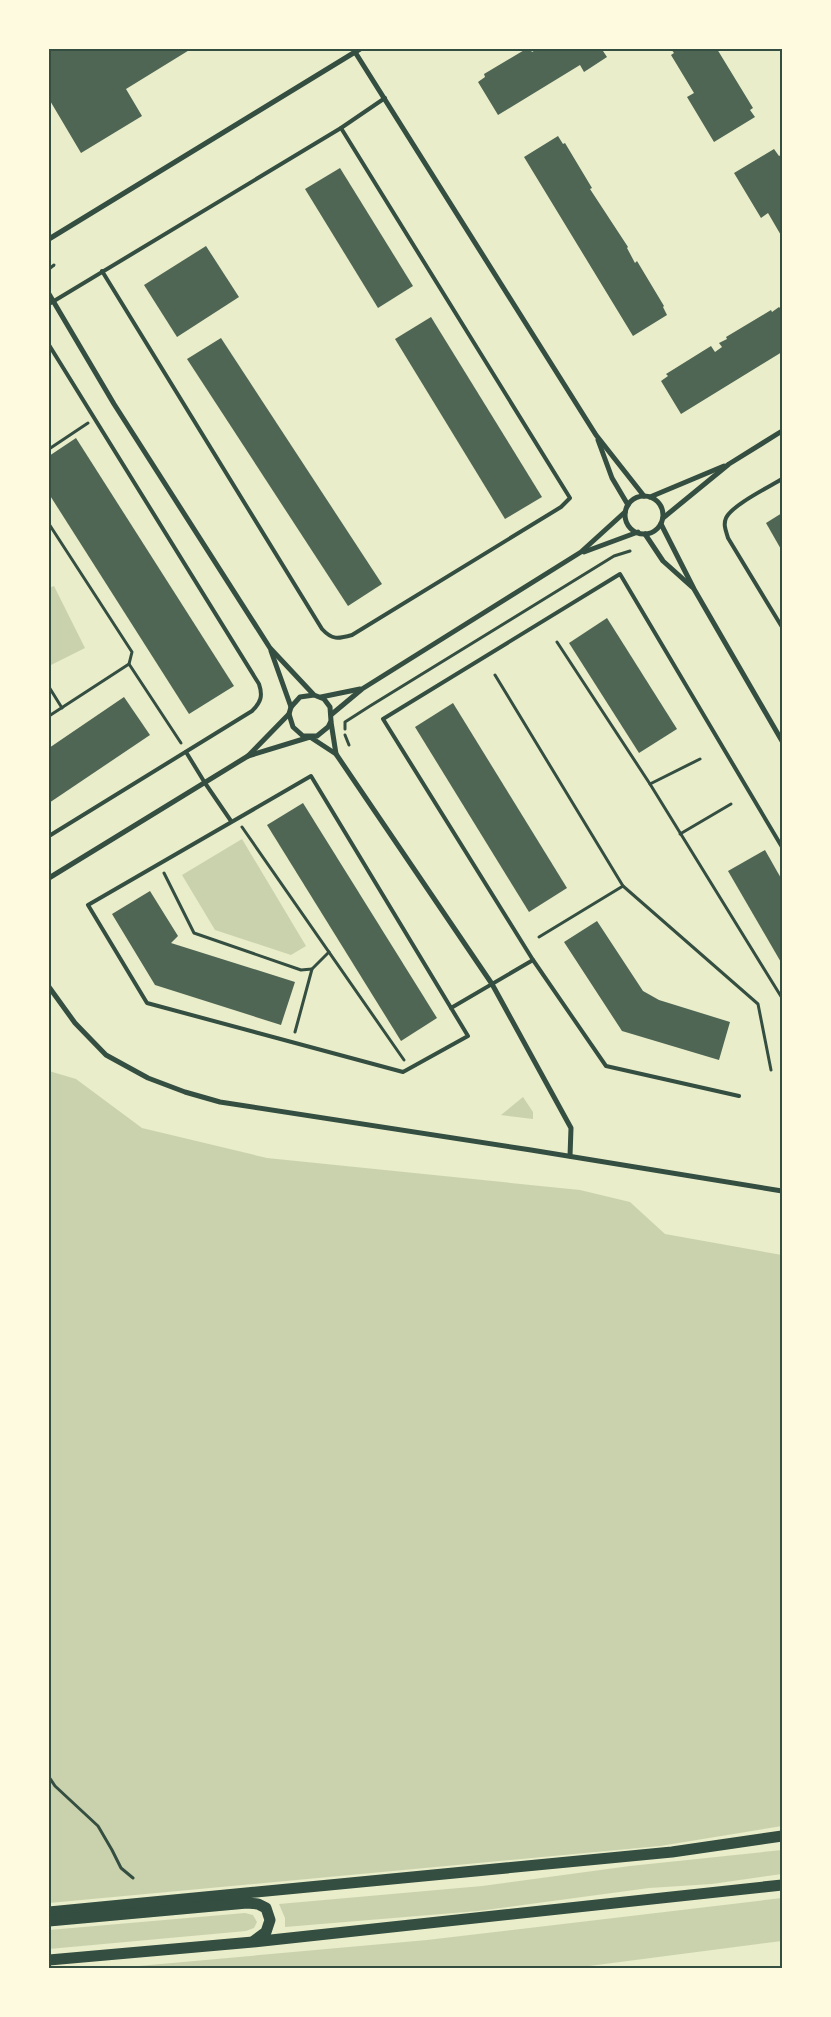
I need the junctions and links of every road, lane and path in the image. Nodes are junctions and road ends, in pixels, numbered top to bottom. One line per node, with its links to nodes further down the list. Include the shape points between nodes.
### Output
1 (360, 49): 2 (street)
2 (355, 52): 3 (street); 5 (street)
3 (385, 98): 4 (lane); 14 (street)
4 (341, 128): 8 (lane); 8 (lane, via 570,498 352,635 338,640 322,629)
5 (49, 239)
6 (54, 265): 7 (path)
7 (49, 269)
8 (102, 271): 10 (lane)
9 (49, 294): 10 (street)
10 (50, 303): 31 (street)
11 (49, 345): 12 (lane)
12 (95, 419): 15 (path); 47 (lane, via 259,684 262,694 260,704 252,711)
13 (782, 432): 16 (street)
14 (596, 435): 18 (street); 20 (street, via 612,478)
15 (49, 448)
16 (729, 464): 19 (street); 22 (street)
17 (782, 479): 29 (lane, via 735,508 724,525 728,538)
18 (644, 496): 19 (street); 20 (street)
19 (650, 497): 22 (street, via 660,505)
20 (628, 505): 21 (street)
21 (625, 512): 24 (street, via 628,524); 27 (street)
22 (662, 521): 25 (street); 28 (street)
23 (49, 524): 32 (path, via 132,652)
24 (638, 532): 25 (street); 27 (street)
25 (644, 534): 28 (street, via 662,561)
26 (630, 551): 46 (path, via 614,556 345,722)
27 (581, 552): 35 (street)
28 (694, 589): 45 (street)
29 (782, 627)
30 (557, 642): 52 (path)
31 (270, 648): 36 (street); 38 (street)
32 (129, 664): 39 (path); 47 (path)
33 (495, 676): 60 (path)
34 (49, 687): 39 (path)
35 (362, 689): 37 (street); 41 (street)
36 (314, 695): 37 (street); 38 (street, via 300,697)
37 (321, 697): 41 (street)
38 (291, 707): 40 (street)
39 (62, 708): 42 (path)
40 (289, 714): 44 (street, via 297,732); 49 (street)
41 (332, 714): 43 (street)
42 (49, 716)
43 (331, 721): 44 (street, via 323,732); 48 (street)
44 (310, 737): 48 (street); 49 (street)
45 (782, 741)
46 (349, 744)
47 (186, 752): 51 (lane); 56 (lane)
48 (336, 754): 65 (street)
49 (248, 756): 51 (street)
50 (700, 759): 52 (path)
51 (205, 783): 54 (lane); 59 (street)
52 (650, 784): 55 (path)
53 (731, 804): 55 (path)
54 (233, 820): 58 (lane); 62 (path); 68 (lane, via 311,776)
55 (680, 834): 67 (path)
56 (49, 836)
57 (782, 847): 63 (lane, via 620,574 382,719)
58 (159, 864): 64 (path, via 194,933 302,970); 69 (lane, via 88,905 148,1003)
59 (49, 878)
60 (623, 886): 61 (path); 71 (path, via 758,1004)
61 (540, 938)
62 (329, 952): 64 (path); 70 (path)
63 (532, 960): 65 (lane); 72 (lane, via 606,1066)
64 (312, 968): 69 (path)
65 (492, 984): 68 (lane); 73 (street, via 571,1128)
66 (49, 987): 73 (street, via 75,1023 106,1055 148,1078 185,1092 243,1107)
67 (782, 998)
68 (451, 1008): 70 (lane, via 468,1036)
69 (292, 1044): 70 (lane, via 403,1072)
70 (410, 1070)
71 (771, 1070)
72 (739, 1096)
73 (570, 1156): 74 (street)
74 (782, 1190)
75 (49, 1777): 77 (path, via 98,1826 121,1868)
76 (782, 1836): 79 (main road, via 672,1852)
77 (132, 1878)
78 (782, 1885): 81 (main road)
79 (49, 1912)
80 (49, 1921): 81 (main road, via 258,1904 266,1908 270,1920 266,1932)
81 (253, 1942): 82 (main road)
82 (49, 1960)

